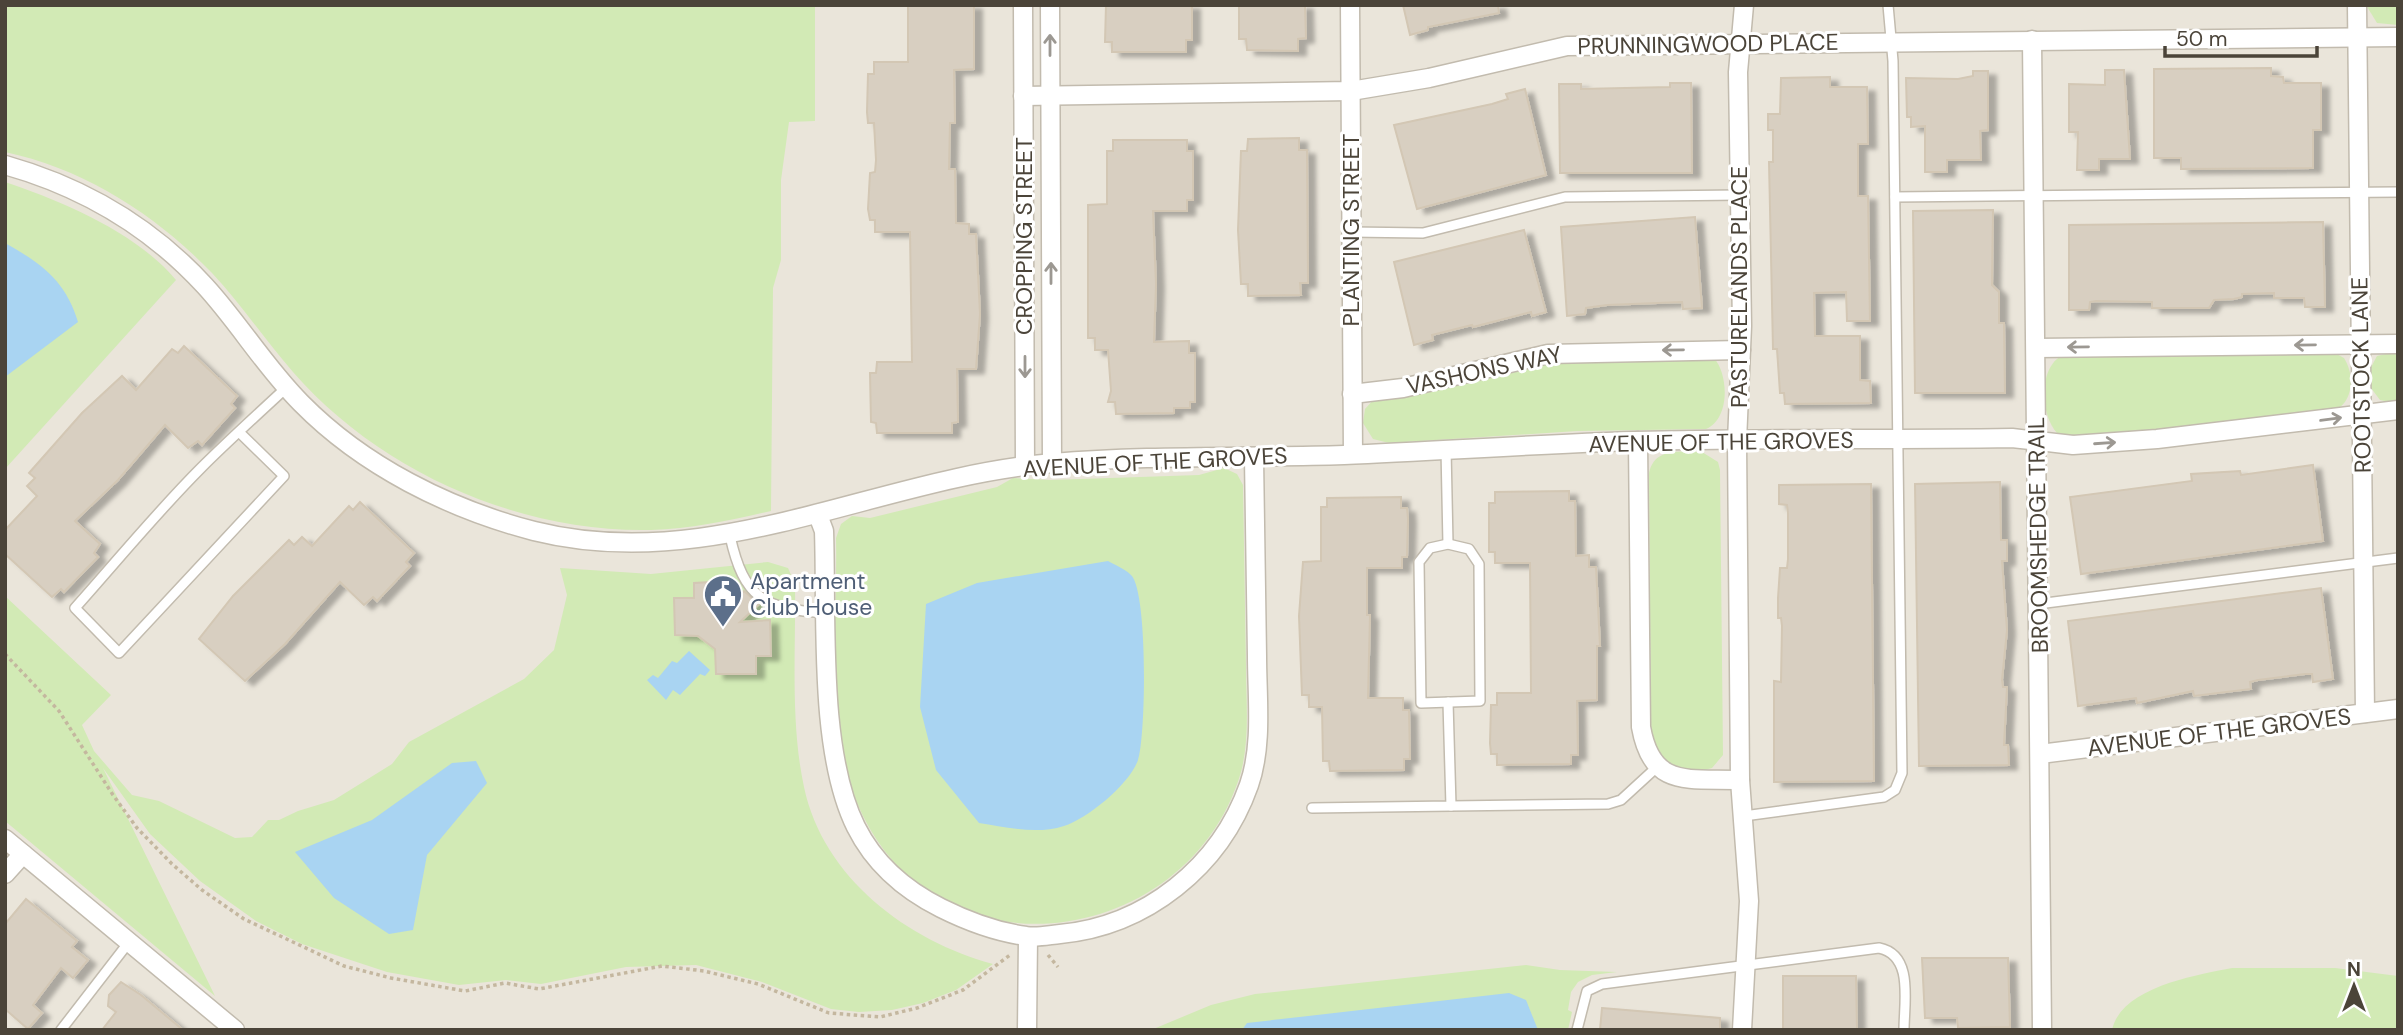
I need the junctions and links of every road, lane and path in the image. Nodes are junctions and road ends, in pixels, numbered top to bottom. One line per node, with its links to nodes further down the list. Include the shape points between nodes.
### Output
1 (1023, 5): 13 (street, CROPPING STREET)
2 (1050, 5): 14 (street, CROPPING STREET, one-way to 2)
3 (1350, 5): 12 (street, PLANTING STREET)
4 (1744, 5): 11 (street, PASTURELANDS PLACE)
5 (1888, 5): 10 (lane)
6 (2357, 5): 7 (street, ROOTSTOCK LANE)
7 (2357, 37): 8 (street, PRUNNINGWOOD PLACE); 9 (street, PRUNNINGWOOD PLACE); 16 (street, ROOTSTOCK LANE)
8 (2398, 37)
9 (2032, 40): 10 (street, PRUNNINGWOOD PLACE); 19 (street, BROOMSHEDGE TRAIL)
10 (1890, 41): 11 (street, PRUNNINGWOOD PLACE); 20 (lane)
11 (1741, 43): 12 (street, PRUNNINGWOOD PLACE, via 1567,46 1429,78); 18 (street, PASTURELANDS PLACE)
12 (1351, 90): 14 (street, PRUNNINGWOOD PLACE); 21 (street, PLANTING STREET)
13 (1023, 96): 14 (street, PRUNNINGWOOD PLACE); 39 (street, CROPPING STREET, one-way to 39)
14 (1051, 96): 38 (street, CROPPING STREET, one-way to 14)
15 (5, 165): 26 (street, AVENUE OF THE GROVES, via 52,178 112,209 161,243 208,288)
16 (2359, 192): 17 (lane); 19 (lane); 22 (street, ROOTSTOCK LANE)
17 (2398, 192)
18 (1740, 195): 21 (lane, via 1565,197 1423,233); 25 (street, PASTURELANDS PLACE)
19 (2034, 195): 20 (lane); 24 (street, BROOMSHEDGE TRAIL)
20 (1895, 198): 31 (lane)
21 (1351, 233): 27 (street, PLANTING STREET)
22 (2361, 344): 23 (street); 24 (street, one-way to 24); 29 (street, ROOTSTOCK LANE)
23 (2398, 344)
24 (2036, 348): 34 (street, BROOMSHEDGE TRAIL)
25 (1741, 350): 27 (street, VASHONS WAY, one-way to 27, via 1548,354 1403,388); 33 (street, PASTURELANDS PLACE)
26 (286, 387): 30 (lane); 41 (street, AVENUE OF THE GROVES, via 356,450 414,486 473,512 538,532 606,541)
27 (1352, 394): 36 (street, PLANTING STREET)
28 (2398, 410): 29 (street, AVENUE OF THE GROVES)
29 (2362, 415): 34 (street, AVENUE OF THE GROVES, one-way to 29, via 2157,439); 44 (street, ROOTSTOCK LANE)
30 (239, 432): 30 (lane, via 75,608 119,653 284,476)
31 (1897, 439): 33 (street, AVENUE OF THE GROVES); 34 (street, AVENUE OF THE GROVES, via 2012,438); 56 (lane, via 1899,784 1884,797)
32 (1639, 441): 33 (street, AVENUE OF THE GROVES); 35 (street, AVENUE OF THE GROVES); 52 (street, via 1641,727 1645,752)
33 (1737, 441): 53 (street, PASTURELANDS PLACE)
34 (2037, 443): 45 (street, BROOMSHEDGE TRAIL)
35 (1446, 449): 36 (street, AVENUE OF THE GROVES); 42 (lane)
36 (1353, 454): 37 (street, AVENUE OF THE GROVES)
37 (1254, 458): 38 (street, AVENUE OF THE GROVES); 61 (street, via 1258,727 1249,785 1218,844 1196,872 1169,893 1113,922)
38 (1052, 463): 39 (street, AVENUE OF THE GROVES)
39 (1025, 466): 40 (street, AVENUE OF THE GROVES, via 951,478)
40 (818, 515): 41 (street, AVENUE OF THE GROVES); 46 (street, via 824,531)
41 (730, 536): 46 (lane, via 736,563 755,593 787,610)
42 (1448, 544): 48 (lane, via 1430,548 1419,562 1421,703); 48 (lane, via 1469,549 1479,564 1480,701)
43 (2398, 558): 44 (lane)
44 (2364, 563): 45 (lane); 50 (street, ROOTSTOCK LANE)
45 (2038, 604): 51 (street, BROOMSHEDGE TRAIL)
46 (827, 613): 61 (street, via 834,760 856,827 876,858 901,884 930,902)
47 (5, 654): 61 (path, via 59,711 129,817 172,864 244,919 344,966 465,991 505,983 539,989 662,966 758,985 829,1013 880,1017 963,990)
48 (1448, 702): 54 (lane)
49 (2398, 709): 50 (street, AVENUE OF THE GROVES)
50 (2365, 713): 51 (street, AVENUE OF THE GROVES)
51 (2040, 754): 70 (street, BROOMSHEDGE TRAIL)
52 (1657, 767): 53 (street, via 1672,776); 54 (lane, via 1621,800 1608,804)
53 (1740, 780): 56 (street, PASTURELANDS PLACE)
54 (1451, 806): 55 (lane)
55 (1312, 808)
56 (1744, 816): 62 (street, PASTURELANDS PLACE, via 1749,890)
57 (5, 839): 58 (street)
58 (23, 854): 59 (street); 60 (street)
59 (5, 874)
60 (129, 942): 64 (lane); 65 (street)
61 (1028, 945): 63 (path, via 1047,954); 66 (street)
62 (1747, 966): 67 (lane, via 1593,986 1583,999); 68 (street, PASTURELANDS PLACE); 69 (lane, via 1889,950 1898,957 1903,971)
63 (1058, 967)
64 (61, 1030)
65 (235, 1030)
66 (1027, 1030)
67 (1577, 1030)
68 (1742, 1030)
69 (1904, 1030)
70 (2042, 1030)

